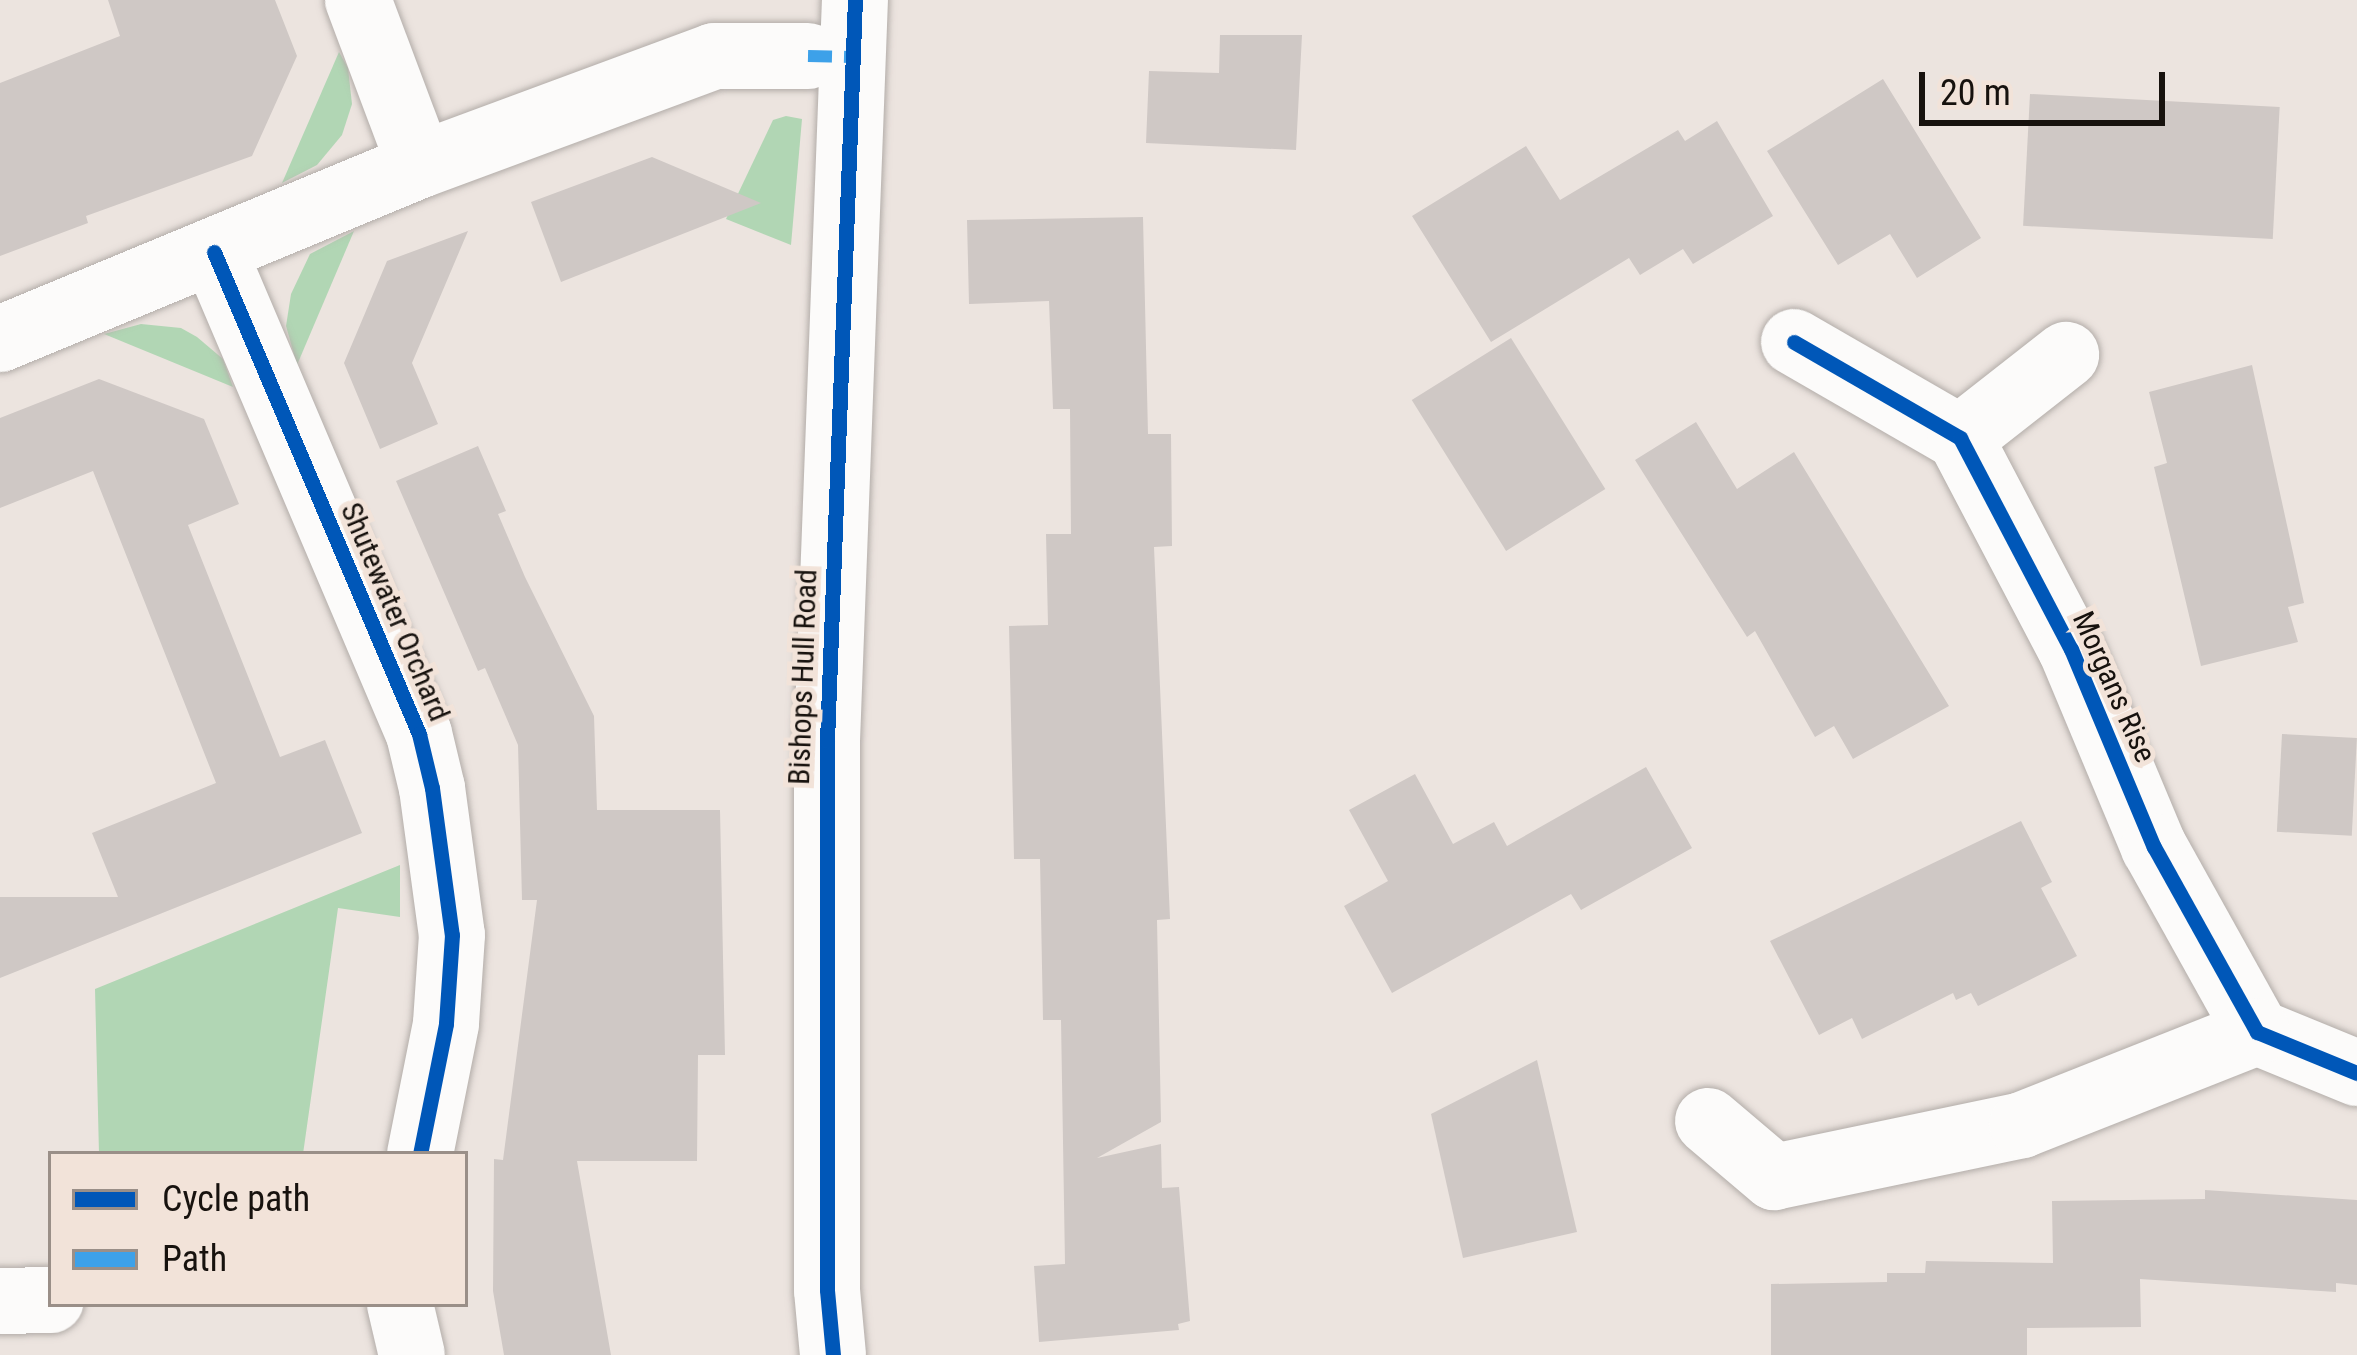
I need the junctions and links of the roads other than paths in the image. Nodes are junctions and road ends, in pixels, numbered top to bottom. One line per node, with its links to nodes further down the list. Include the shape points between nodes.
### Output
1 (358, 0): 4 (street)
2 (855, 0): 18 (street, Bishops Hull Road, via 827,741)
3 (808, 56): 4 (street, via 714,56)
4 (420, 165): 5 (street)
5 (214, 252): 6 (street); 13 (street, Shutewater Orchard, via 419,734 432,788 452,934 446,1024)
6 (0, 339)
7 (1794, 342): 9 (street)
8 (2066, 355): 9 (street)
9 (1960, 438): 10 (street, Morgans Rise, via 2071,649 2154,847)
10 (2257, 1032): 11 (street); 12 (street, via 2022,1125 1774,1177)
11 (2357, 1073)
12 (1708, 1121)
13 (421, 1151)
14 (48, 1300): 15 (street)
15 (0, 1301)
16 (401, 1307): 17 (street)
17 (412, 1355)
18 (833, 1355)

